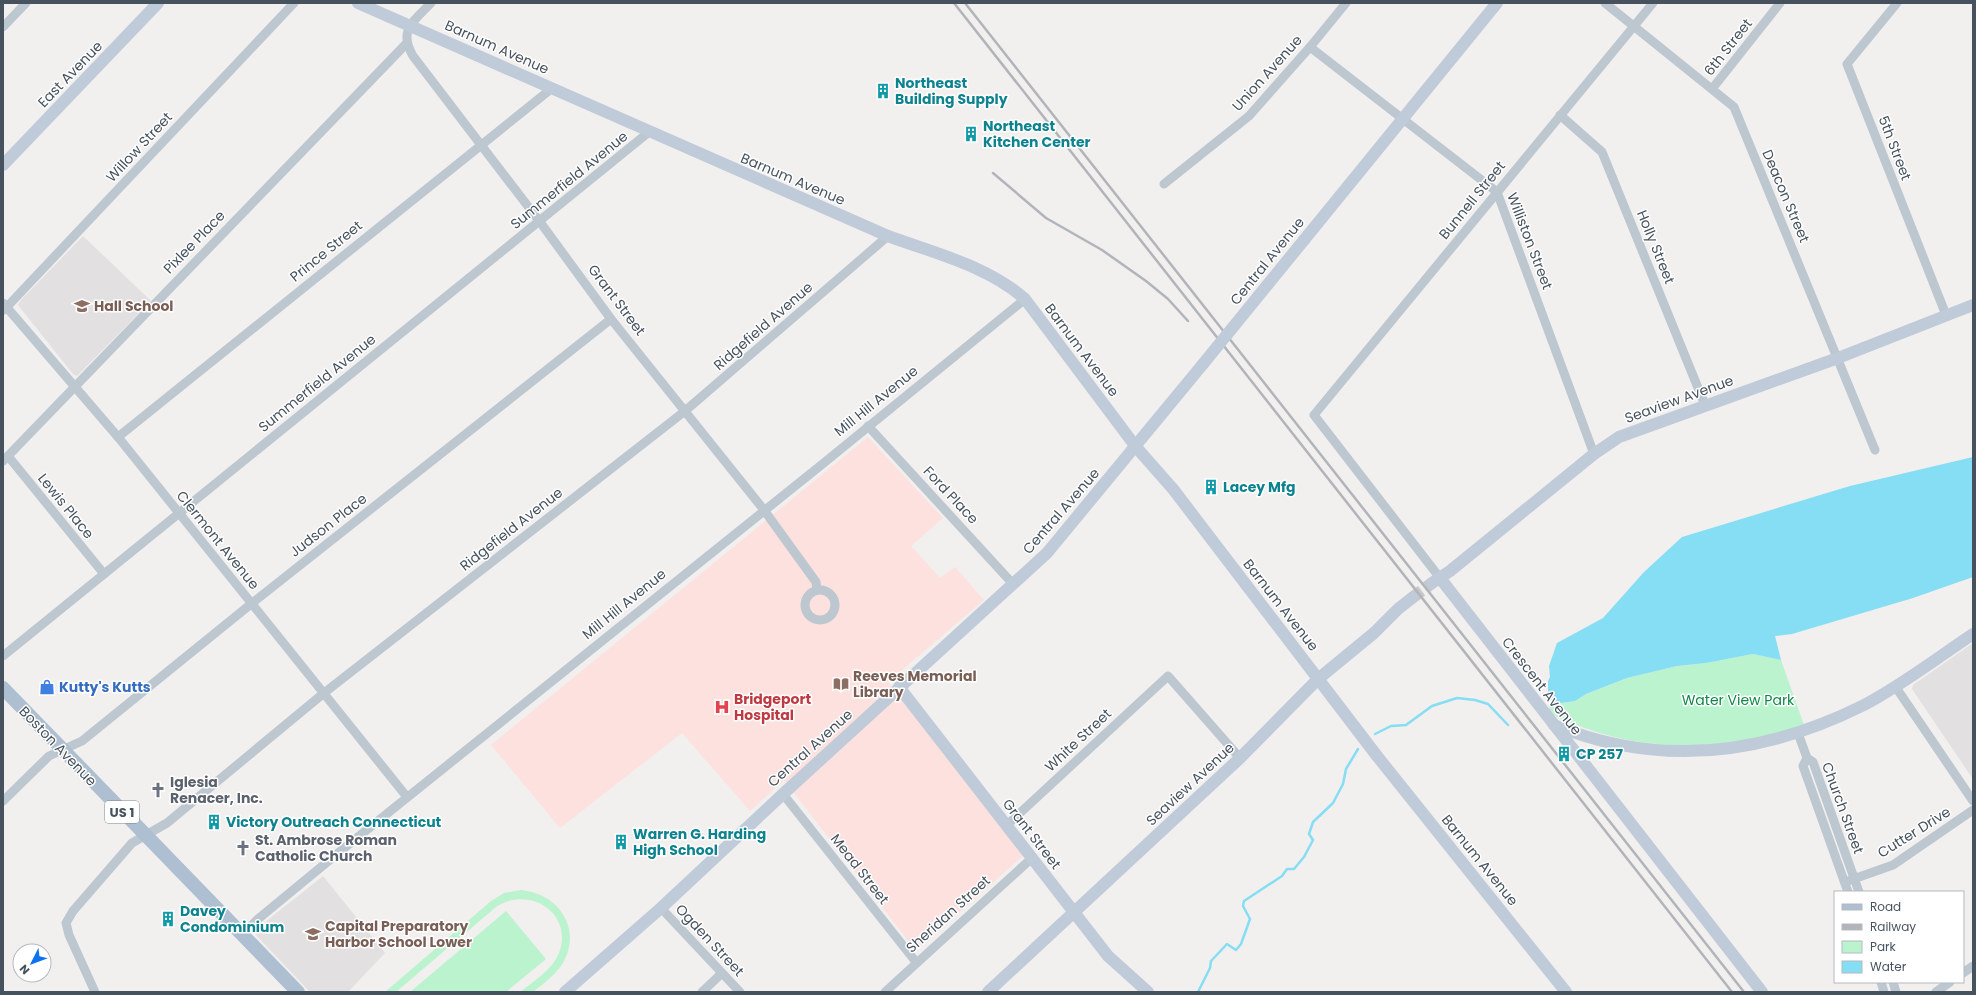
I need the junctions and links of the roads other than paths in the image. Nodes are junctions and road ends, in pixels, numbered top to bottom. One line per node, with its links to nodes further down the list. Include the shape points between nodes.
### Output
1 (26, 3): 14 (street)
2 (158, 3): 23 (main road, East Avenue)
3 (294, 3): 30 (street, Willow Street)
4 (358, 3): 12 (main road, Barnum Avenue)
5 (431, 3): 12 (street)
6 (1346, 3): 16 (street, Union Avenue)
7 (1497, 3): 20 (main road, Central Avenue)
8 (1605, 3): 13 (street, Deacon Street)
9 (1653, 3): 13 (street, Bunnell Street)
10 (1780, 3): 18 (street, 6th Street)
11 (1897, 3): 31 (street, 5th Street, via 1846,64)
12 (410, 25): 15 (street, via 406,34); 17 (main road, Barnum Avenue)
13 (1634, 26): 18 (street, Deacon Street); 19 (street, Bunnell Street)
14 (3, 27)
15 (406, 44): 22 (street, Grant Street); 34 (street, Pixlee Place)
16 (1310, 47): 20 (street, Williston Street); 24 (street, Union Avenue, via 1250,116)
17 (551, 89): 21 (main road, Barnum Avenue); 22 (street, Prince Street)
18 (1712, 89): 33 (street, Deacon Street, via 1734,108)
19 (1560, 115): 25 (street, Bunnell Street); 35 (street, Holly Street, via 1602,152)
20 (1404, 118): 25 (street, Williston Street); 40 (main road, Central Avenue, bridge)
21 (649, 132): 26 (street, Summerfield Avenue); 27 (main road, Barnum Avenue)
22 (481, 144): 26 (street, Grant Street); 39 (street, Prince Street)
23 (3, 165)
24 (1164, 184)
25 (1497, 192): 37 (street, Bunnell Street); 42 (street, Williston Street)
26 (540, 222): 32 (street, Grant Street); 45 (street, Summerfield Avenue)
27 (888, 236): 28 (main road, Barnum Avenue, via 962,263 1006,284); 36 (street, Ridgefield Avenue)
28 (1024, 299): 38 (street, Mill Hill Avenue); 40 (main road, Barnum Avenue)
29 (1973, 305): 31 (main road, Seaview Avenue)
30 (4, 307): 34 (street, Clermont Avenue)
31 (1946, 315): 33 (main road, Seaview Avenue)
32 (611, 319): 36 (street, Grant Street); 51 (street, Judson Place)
33 (1838, 358): 35 (main road, Seaview Avenue); 41 (street, Deacon Street)
34 (75, 385): 39 (street, Clermont Avenue); 43 (street, Pixlee Place)
35 (1705, 405): 42 (main road, Seaview Avenue, via 1619,437)
36 (685, 411): 44 (street, Grant Street); 58 (street, Ridgefield Avenue)
37 (1314, 415): 47 (street, Crescent Avenue)
38 (868, 426): 44 (street, Mill Hill Avenue); 48 (street, Ford Place)
39 (118, 437): 45 (street, Clermont Avenue)
40 (1136, 447): 48 (main road, Central Avenue, via 1047,553); 54 (main road, Barnum Avenue, via 1173,489)
41 (1875, 450)
42 (1594, 454): 47 (main road, Seaview Avenue)
43 (5, 459): 46 (street, Lewis Place)
44 (764, 510): 49 (street, Grant Street, via 816,582); 65 (street, Mill Hill Avenue)
45 (178, 513): 46 (street, Summerfield Avenue); 51 (street, Clermont Avenue)
46 (104, 574): 53 (street, Summerfield Avenue)
47 (1436, 581): 59 (main road, Crescent Avenue)
48 (1013, 584): 56 (main road, Central Avenue)
49 (817, 590)
50 (1412, 598): 54 (main road, Seaview Avenue)
51 (251, 604): 58 (street, Clermont Avenue); 61 (street, Judson Place, via 82,741)
52 (1973, 634): 55 (main road)
53 (3, 656)
54 (1318, 679): 62 (main road, Seaview Avenue); 92 (main road, Barnum Avenue)
55 (1895, 686): 60 (main road, via 1865,704); 66 (street)
56 (900, 687): 64 (main road, Central Avenue); 69 (main road, Grant Street)
57 (3, 688): 61 (main road, Boston Avenue / US 1)
58 (324, 693): 65 (street, Clermont Avenue); 70 (street, Ridgefield Avenue, via 167,823)
59 (1553, 725): 60 (main road, via 1614,744 1671,751 1732,748); 93 (main road, Crescent Avenue)
60 (1798, 733): 63 (street, Church Street)
61 (62, 749): 67 (street, Judson Place, via 42,762); 70 (main road, Boston Avenue / US 1)
62 (1240, 758): 69 (street, White Street, via 1168,676); 77 (main road, Seaview Avenue)
63 (1807, 758): 72 (street, Church Street, via 1813,762); 73 (street, Church Street, via 1803,766)
64 (783, 794): 76 (main road, Central Avenue); 79 (street, Mead Street)
65 (407, 797): 78 (street, Mill Hill Avenue)
66 (1973, 801)
67 (3, 802)
68 (1973, 810): 72 (street, Cutter Drive, via 1893,865)
69 (1006, 825): 71 (main road, Grant Street)
70 (145, 835): 78 (main road, Boston Avenue / US 1); 84 (street, Ridgefield Avenue, via 130,845 66,923)
71 (1032, 858): 77 (main road, Grant Street); 79 (street, Sheridan Street)
72 (1854, 879): 73 (street, Cutter Drive); 75 (street, Church Street)
73 (1845, 882): 74 (street, Church Street)
74 (1848, 891)
75 (1859, 891)
76 (661, 908): 82 (street, Ogden Street); 86 (main road, Central Avenue)
77 (1074, 912): 90 (main road, Seaview Avenue); 91 (main road, Grant Street, via 1108,956)
78 (243, 934): 85 (main road, Boston Avenue / US 1)
79 (916, 962): 89 (street, Sheridan Street)
80 (1973, 966): 81 (street)
81 (1964, 972)
82 (721, 974): 87 (street); 88 (street, Ogden Street)
83 (1949, 983): 94 (street)
84 (95, 992)
85 (298, 992)
86 (564, 992)
87 (702, 992)
88 (740, 992)
89 (885, 992)
90 (988, 992)
91 (1148, 992)
92 (1566, 992)
93 (1762, 992)
94 (1936, 992)

